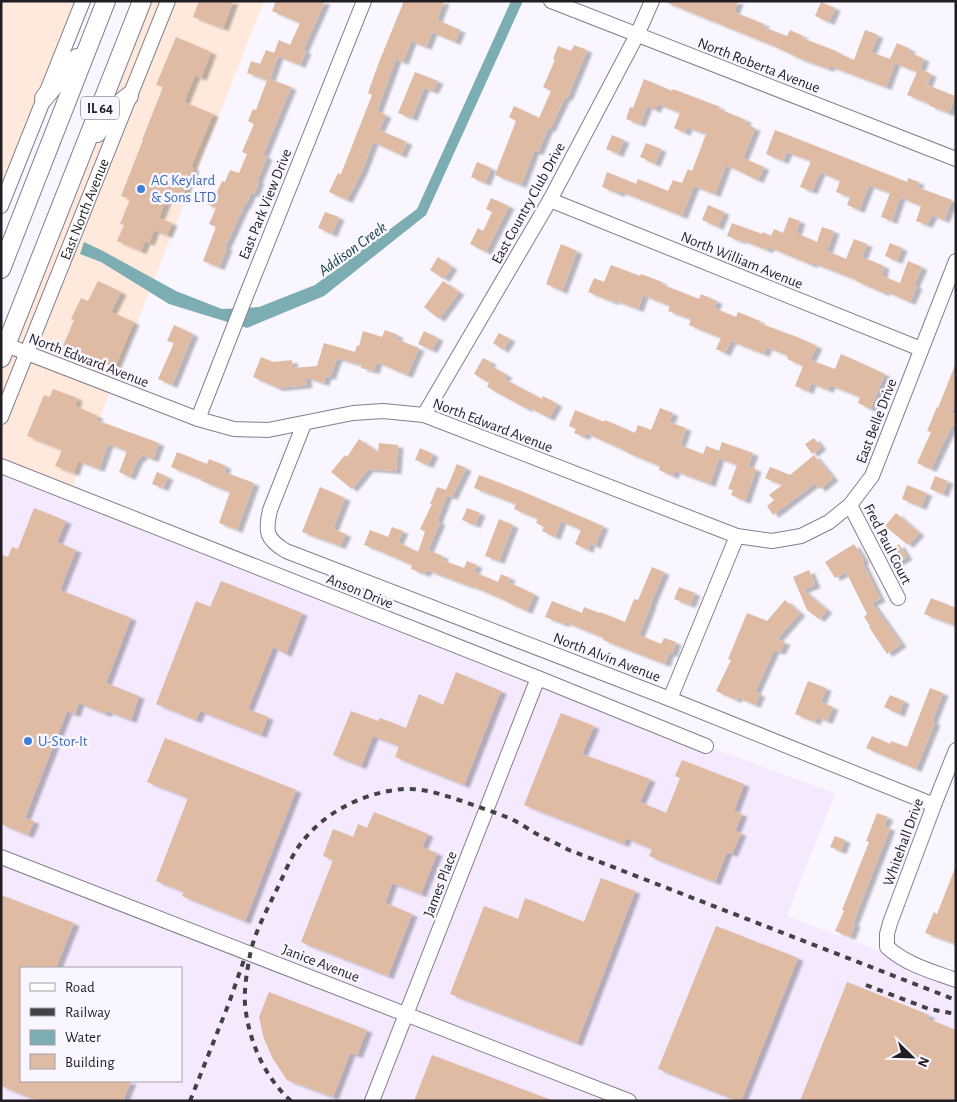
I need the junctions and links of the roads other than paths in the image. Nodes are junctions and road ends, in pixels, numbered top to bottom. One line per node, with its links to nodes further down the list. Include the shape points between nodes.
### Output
1 (83, 1): 11 (street)
2 (106, 1): 9 (main road, IL 64)
3 (142, 1): 12 (main road, East North Avenue / IL 64)
4 (168, 1): 10 (street, East North Avenue)
5 (364, 1): 23 (street, East Park View Drive)
6 (551, 1): 8 (street, North Roberta Avenue)
7 (652, 1): 8 (street, East Country Club Drive)
8 (637, 35): 13 (street, North Roberta Avenue); 14 (street, East Country Club Drive)
9 (89, 44): 11 (main road); 17 (main road, IL 64)
10 (129, 96): 12 (main road, via 117,106); 20 (street, East North Avenue)
11 (44, 98): 15 (street)
12 (82, 154): 18 (main road, East North Avenue / IL 64)
13 (956, 159)
14 (550, 200): 19 (street, North William Avenue); 21 (street, East Country Club Drive)
15 (1, 206)
16 (956, 261): 19 (street, East Belle Drive)
17 (1, 269)
18 (3, 348): 20 (street, North Edward Avenue)
19 (921, 349): 26 (street, East Belle Drive, via 872,476)
20 (27, 353): 22 (street, East North Avenue); 23 (street, North Edward Avenue)
21 (424, 415): 24 (street, North Edward Avenue, via 383,411 352,413); 27 (street, North Edward Avenue)
22 (1, 417)
23 (198, 420): 24 (street, North Edward Avenue, via 234,429 268,430)
24 (304, 424): 30 (street, North Alvin Avenue, via 270,510 267,525 270,538 277,545)
25 (1, 466): 29 (street, Anson Drive)
26 (850, 505): 27 (street, East Belle Drive, via 829,522 801,536 772,541); 28 (street, Fred Paul Court)
27 (737, 536): 30 (street)
28 (898, 598)
29 (538, 678): 31 (street, Anson Drive); 36 (street, James Place)
30 (670, 699): 33 (street, North Alvin Avenue)
31 (706, 746)
32 (956, 750): 33 (street, Whitehall Drive)
33 (934, 805): 35 (street, Whitehall Drive, via 890,923 887,947 908,962)
34 (1, 856): 36 (street, Janice Avenue)
35 (956, 980)
36 (407, 1014): 37 (street, James Place); 38 (street, Janice Avenue)
37 (372, 1101)
38 (629, 1101)

